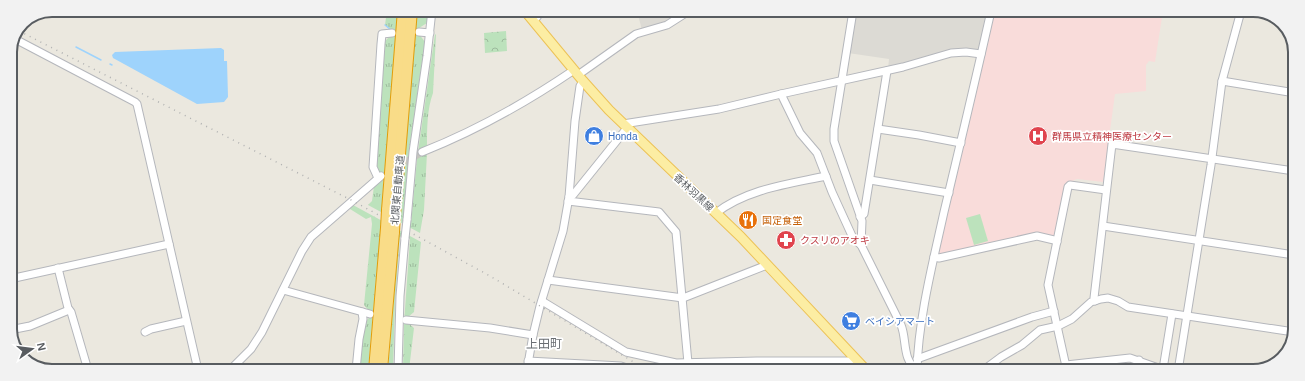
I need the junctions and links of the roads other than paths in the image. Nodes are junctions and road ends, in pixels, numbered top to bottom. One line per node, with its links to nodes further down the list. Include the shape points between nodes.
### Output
1 (403, 17): 33 (highway, 北関東自動車道)
2 (411, 17): 33 (highway, 北関東自動車道)
3 (431, 17): 13 (street)
4 (530, 17): 10 (main road, 香林羽黒線)
5 (538, 17): 10 (street)
6 (680, 17): 17 (street, via 666,25 636,34)
7 (852, 17): 18 (street)
8 (990, 17): 15 (street)
9 (1241, 17): 19 (street)
10 (533, 21): 17 (main road, 香林羽黒線)
11 (419, 32): 13 (street)
12 (392, 33): 48 (street, via 382,34 381,44 373,167 380,177 311,237)
13 (430, 33): 76 (street, bridge, via 413,152 400,296)
14 (19, 41): 40 (street, via 135,102)
15 (982, 54): 16 (street, via 950,53); 24 (street)
16 (887, 71): 18 (street); 23 (street)
17 (578, 75): 22 (main road, 香林羽黒線); 25 (street); 32 (street, via 580,86)
18 (842, 81): 21 (street); 35 (street, via 834,144)
19 (1222, 81): 20 (street); 26 (street)
20 (1288, 92)
21 (782, 94): 22 (street, via 719,109); 28 (street, via 800,133 817,153)
22 (625, 126): 32 (street); 34 (main road, 香林羽黒線)
23 (878, 129): 24 (street); 29 (street)
24 (961, 143): 31 (street)
25 (422, 152)
26 (1211, 158): 27 (street); 30 (street, via 1112,144); 38 (street)
27 (1288, 170)
28 (826, 176): 34 (street, via 737,199); 41 (street, via 853,238)
29 (870, 180): 31 (street); 35 (street, via 864,214)
30 (1106, 190): 36 (street); 39 (street, via 1070,185 1068,187)
31 (949, 193): 43 (street)
32 (569, 199): 47 (street, via 563,231); 49 (street, via 659,212 676,232)
33 (391, 212): 37 (highway, 北関東自動車道, bridge)
34 (716, 213): 44 (main road, 香林羽黒線)
35 (860, 217): 41 (street)
36 (1103, 226): 38 (street); 51 (street)
37 (390, 230): 74 (highway, 北関東自動車道); 75 (highway, 北関東自動車道)
38 (1199, 240): 42 (street); 57 (street)
39 (1057, 242): 43 (street, via 1036,236); 53 (street, via 1048,285)
40 (169, 244): 45 (street); 59 (street)
41 (861, 245): 80 (street, via 903,329)
42 (1288, 254)
43 (934, 257): 65 (street)
44 (767, 265): 49 (street); 66 (main road, 香林羽黒線)
45 (58, 268): 46 (street); 52 (street)
46 (17, 277)
47 (548, 280): 49 (street); 50 (street)
48 (283, 290): 54 (street); 72 (street, via 262,332)
49 (682, 298): 69 (street)
50 (542, 301): 64 (street); 69 (street, via 626,352 676,363)
51 (1095, 301): 56 (street, via 1108,298 1128,307); 60 (street)
52 (69, 310): 61 (street); 70 (street)
53 (1054, 311): 60 (street); 65 (street)
54 (362, 312): 55 (street); 73 (street)
55 (370, 314)
56 (1172, 314): 57 (street); 87 (street)
57 (1188, 316): 62 (street); 88 (street)
58 (406, 320): 64 (street)
59 (186, 321): 63 (street); 71 (street)
60 (1058, 326): 82 (street, via 1040,330); 83 (street)
61 (17, 329)
62 (1288, 331)
63 (145, 332)
64 (533, 335): 68 (street)
65 (917, 359): 81 (street)
66 (855, 360): 69 (street); 79 (main road, 香林羽黒線)
67 (1139, 360): 84 (street, via 1130,358); 85 (street); 86 (street)
68 (528, 361): 77 (street); 78 (street)
69 (688, 363)
70 (86, 364)
71 (197, 364)
72 (236, 364)
73 (357, 364)
74 (375, 364)
75 (382, 364)
76 (398, 364)
77 (528, 364)
78 (584, 364)
79 (859, 364)
80 (912, 364)
81 (917, 364)
82 (992, 364)
83 (1066, 364)
84 (1092, 364)
85 (1139, 364)
86 (1149, 364)
87 (1166, 364)
88 (1179, 364)

